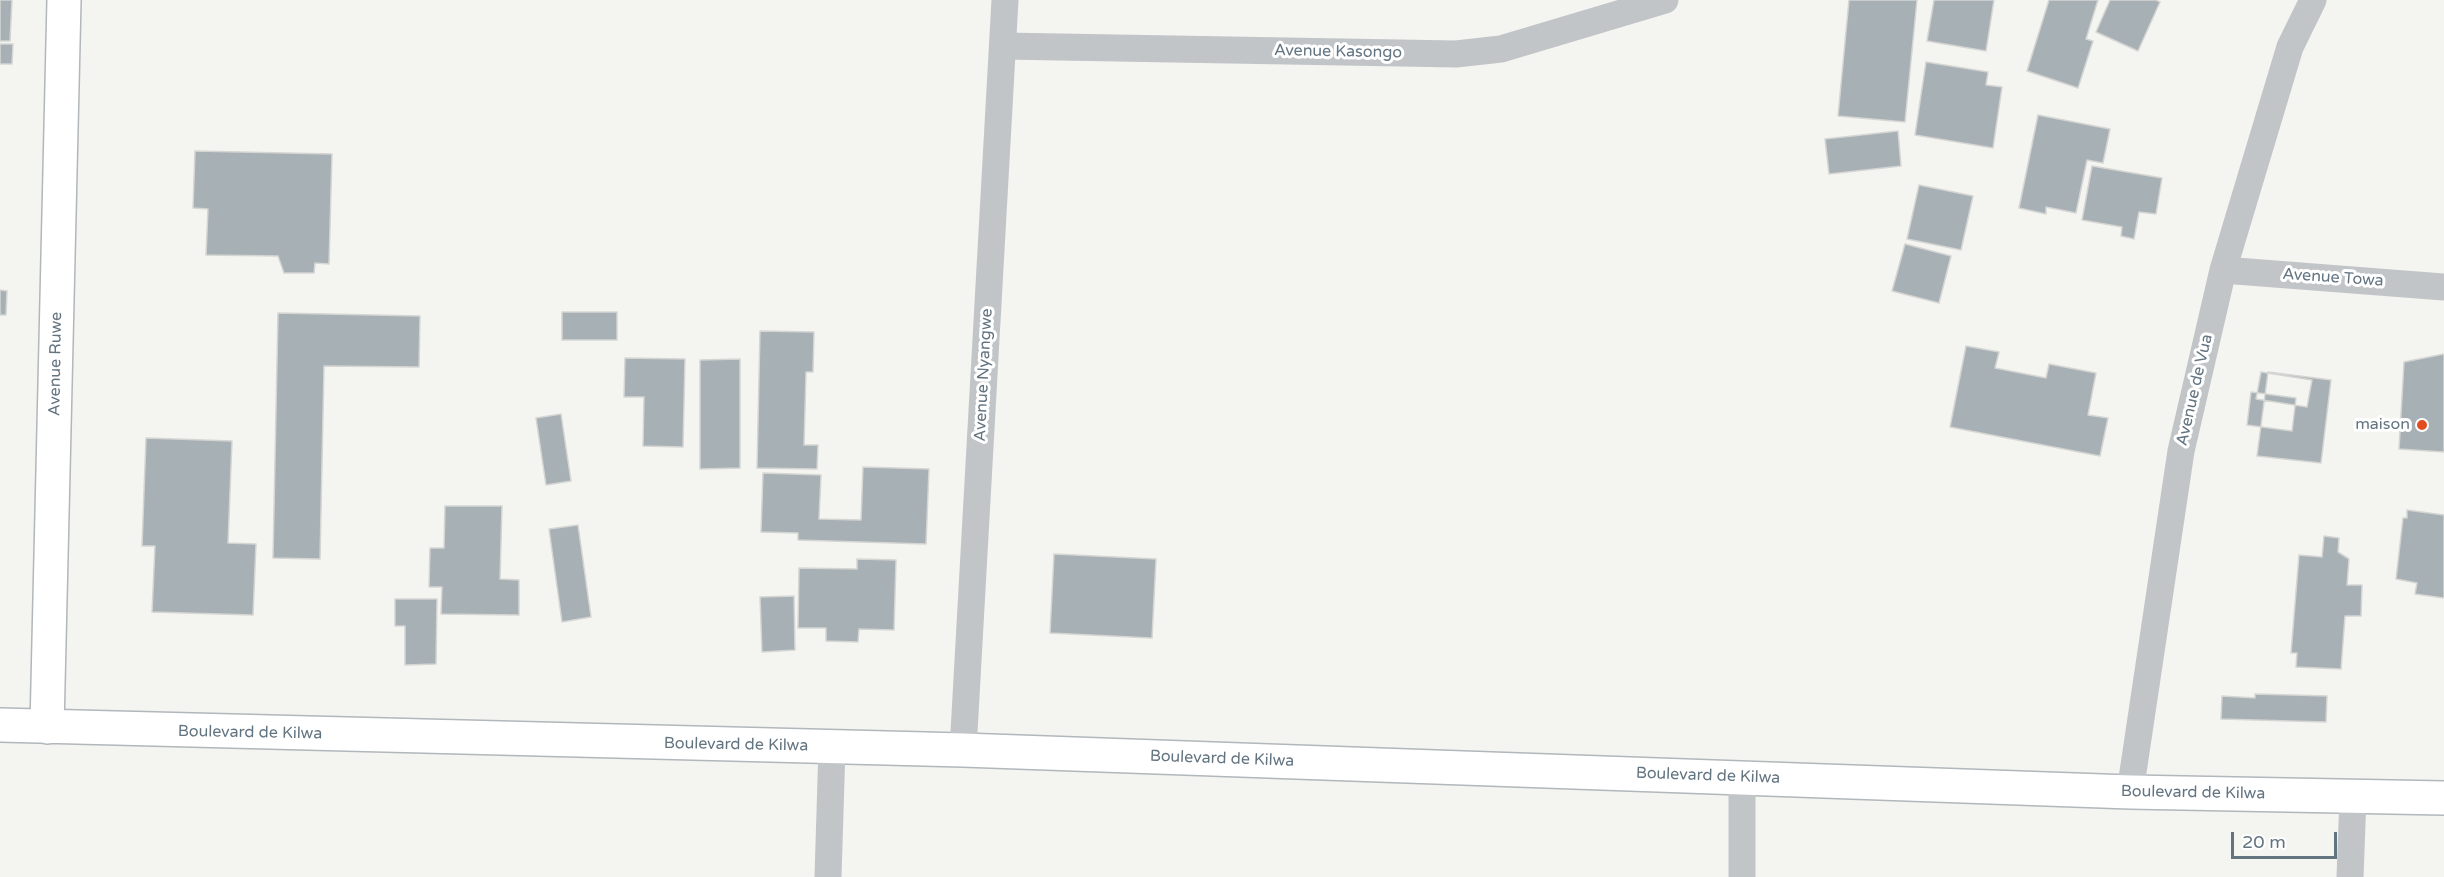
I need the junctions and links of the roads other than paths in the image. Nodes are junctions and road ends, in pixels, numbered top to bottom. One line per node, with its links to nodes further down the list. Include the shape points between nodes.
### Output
1 (64, 0): 9 (street, Avenue Ruwe)
2 (1005, 0): 5 (street, Avenue Nyangwe)
3 (1665, 0): 5 (street, Avenue Kasongo, via 1501,49 1456,54)
4 (2313, 0): 6 (street, Avenue de Vua, via 2290,47)
5 (1003, 46): 11 (street, Avenue Nyangwe)
6 (2223, 270): 7 (street, Avenue Towa); 13 (street, Avenue de Vua, via 2181,451)
7 (2444, 287)
8 (0, 725): 9 (street, Boulevard de Kilwa)
9 (48, 728): 10 (street, Boulevard de Kilwa)
10 (832, 747): 11 (street, Boulevard de Kilwa); 16 (street)
11 (963, 750): 12 (street, Boulevard de Kilwa)
12 (1742, 778): 13 (street, Boulevard de Kilwa); 17 (street)
13 (2130, 792): 14 (street, Boulevard de Kilwa)
14 (2353, 796): 15 (street, Boulevard de Kilwa); 18 (street)
15 (2444, 798)
16 (828, 877)
17 (1742, 877)
18 (2350, 877)

